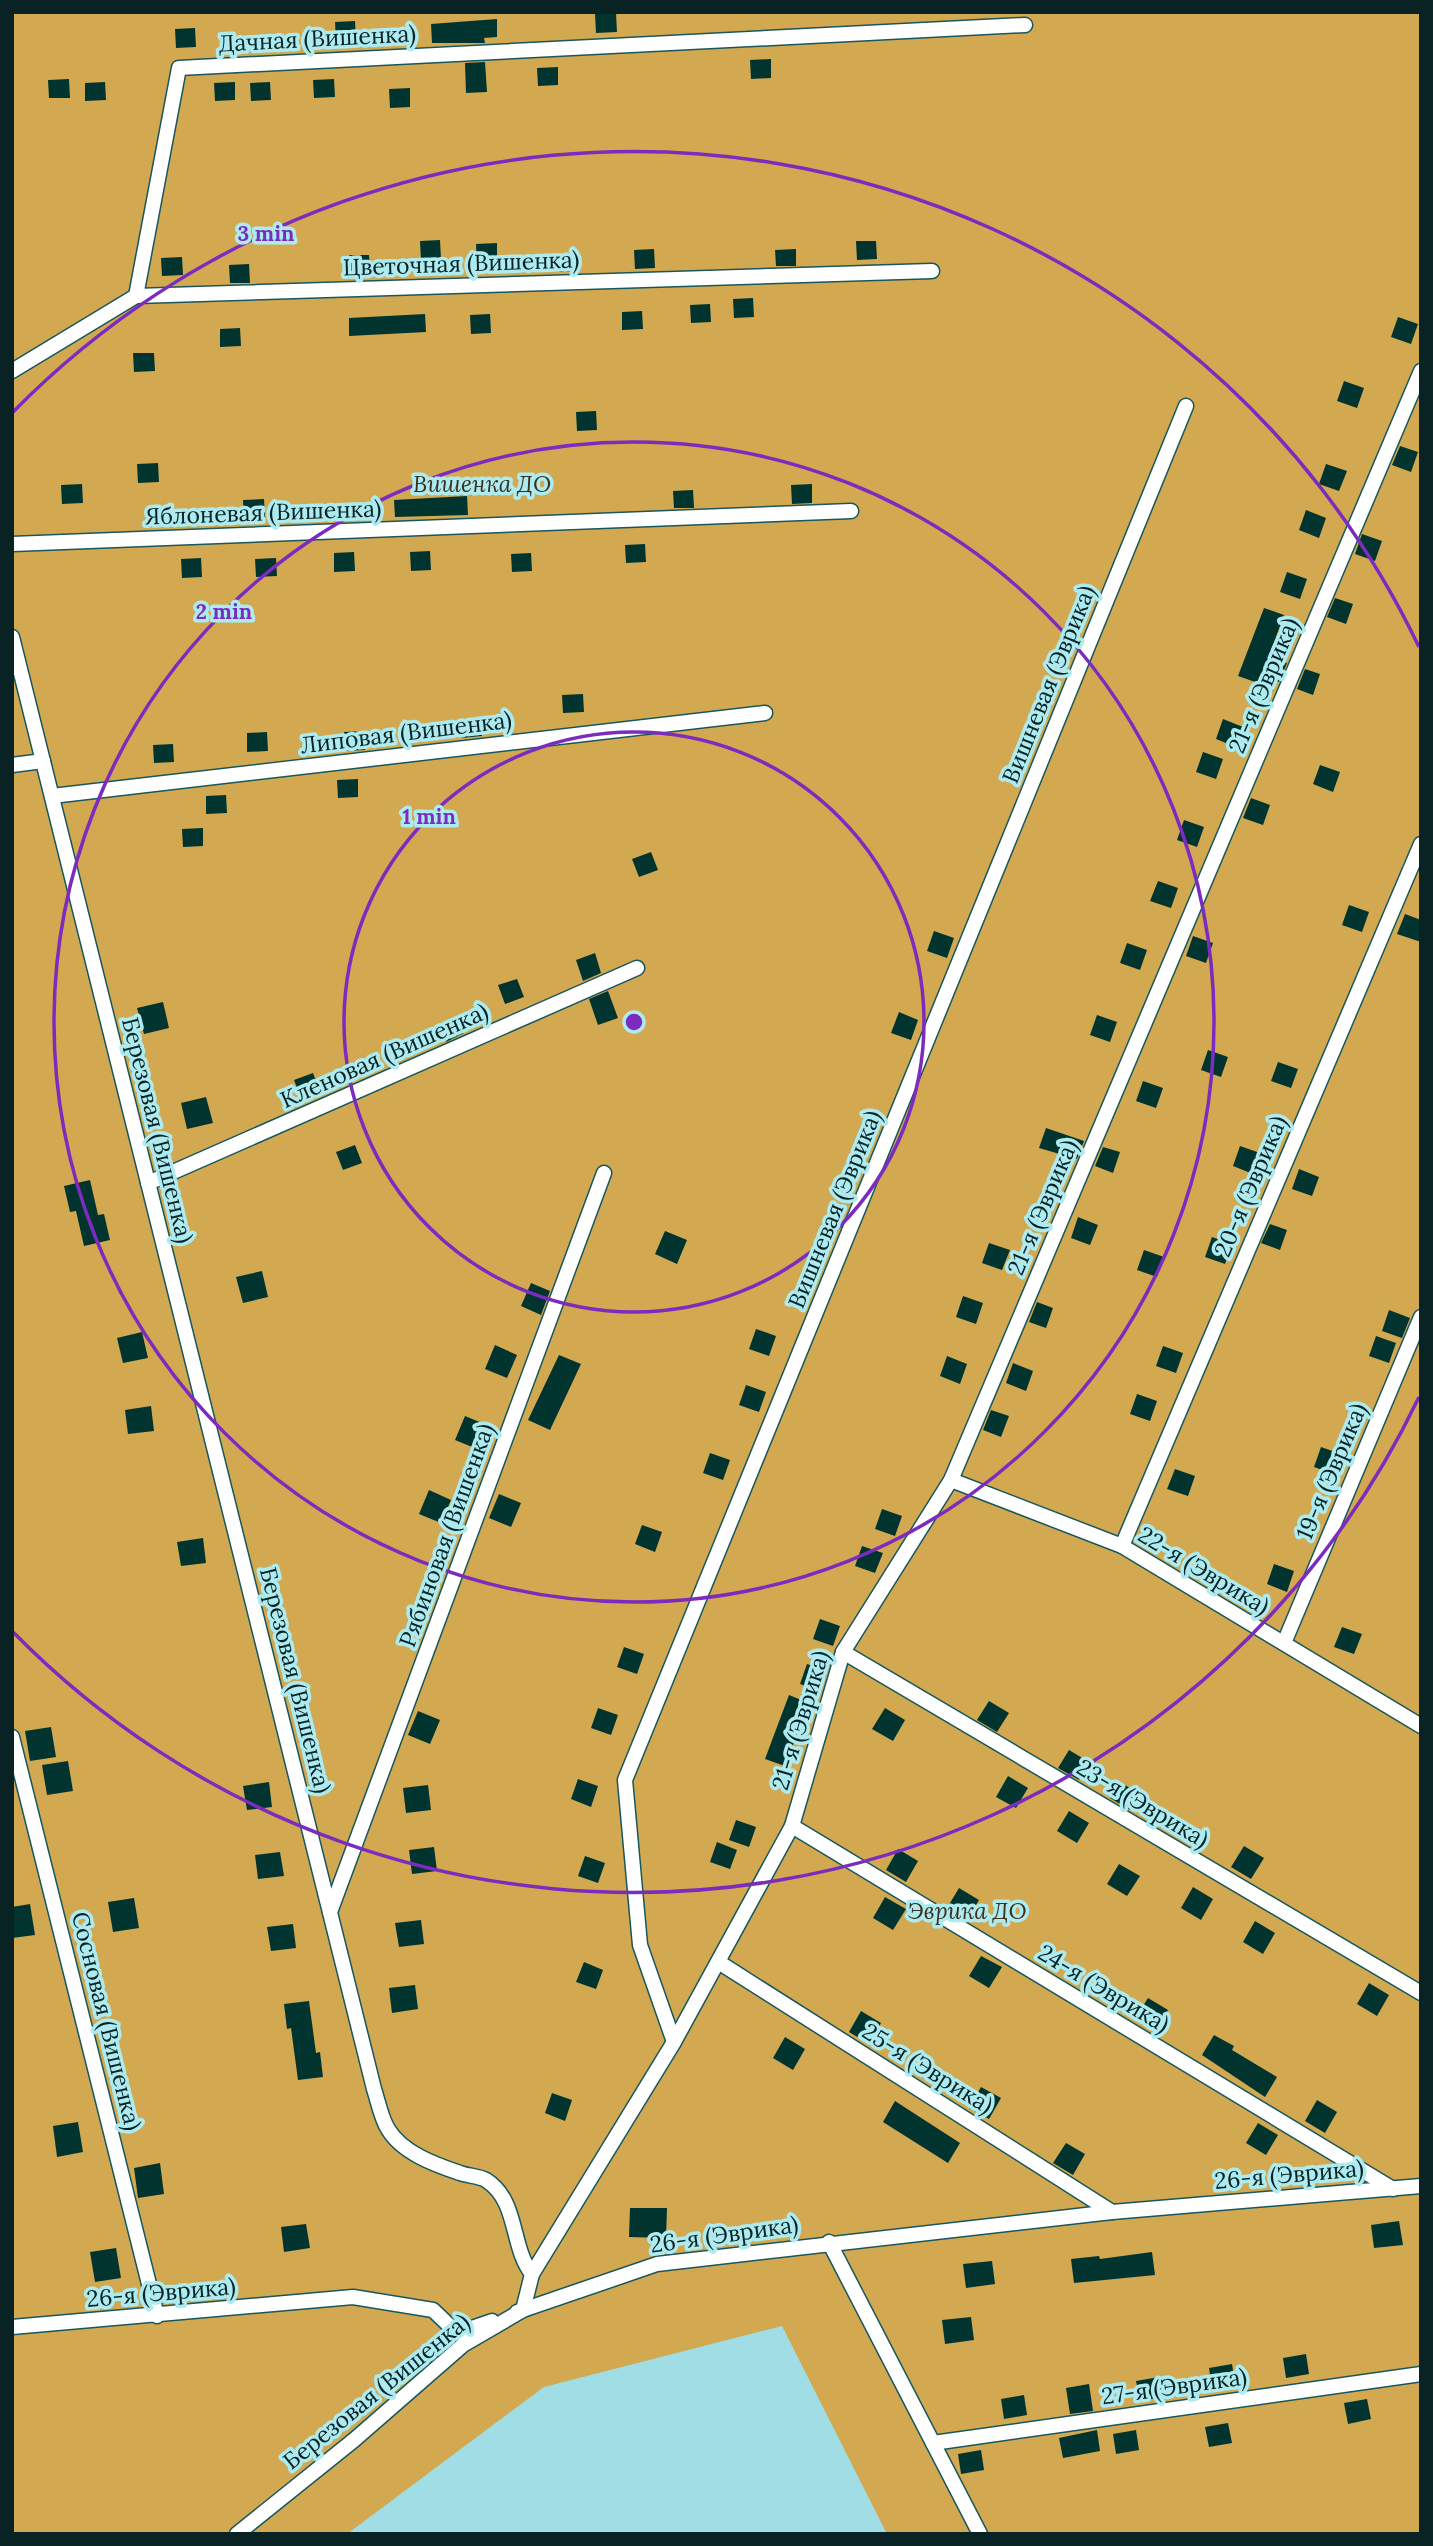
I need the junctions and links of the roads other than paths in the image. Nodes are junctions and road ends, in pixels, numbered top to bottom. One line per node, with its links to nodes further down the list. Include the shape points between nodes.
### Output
1 (1025, 25): 3 (lane, Дачная (Вишенка), via 179,68)
2 (932, 271): 3 (lane, Цветочная (Вишенка))
3 (136, 296): 4 (lane, Цветочная (Вишенка))
4 (12, 371)
5 (1421, 371): 19 (lane, 21-я (Эврика))
6 (1186, 406): 29 (lane, Вишневая (Эврика), via 625,1780 640,1945)
7 (851, 511): 8 (lane, Яблоневая (Вишенка))
8 (12, 544)
9 (12, 637): 11 (lane, Березовая (Вишенка))
10 (765, 713): 13 (lane, Липовая (Вишенка))
11 (43, 761): 12 (lane); 13 (lane, Березовая (Вишенка))
12 (12, 765)
13 (52, 796): 17 (lane, Березовая (Вишенка))
14 (1421, 844): 20 (lane, 20-я (Эврика))
15 (637, 968): 17 (lane, Кленовая (Вишенка))
16 (604, 1173): 26 (lane, Рябиновая (Вишенка))
17 (148, 1183): 26 (lane, Березовая (Вишенка))
18 (1421, 1317): 21 (lane, 19-я (Эврика))
19 (951, 1480): 20 (lane, 22-я (Эврика)); 22 (lane, 21-я (Эврика))
20 (1122, 1546): 21 (lane, 22-я (Эврика))
21 (1283, 1643): 23 (lane, 22-я (Эврика))
22 (843, 1651): 25 (lane, 21-я (Эврика)); 28 (lane, 23-я (Эврика))
23 (1421, 1726)
24 (12, 1737): 36 (lane, Сосновая (Вишенка))
25 (792, 1826): 27 (lane, 21-я (Эврика)); 31 (lane, 24-я (Эврика))
26 (330, 1912): 34 (lane, Березовая (Вишенка), via 388,2130 413,2154 486,2180 510,2212 521,2260)
27 (720, 1963): 29 (lane, 21-я (Эврика)); 32 (lane, 25-я (Эврика))
28 (1421, 1993)
29 (674, 2042): 34 (lane, 21-я (Эврика))
30 (1421, 2186): 31 (lane, 26-я (Эврика))
31 (1393, 2189): 32 (lane, 26-я (Эврика))
32 (1112, 2212): 33 (lane, 26-я (Эврика))
33 (829, 2242): 35 (lane, 26-я (Эврика), via 657,2264); 39 (lane)
34 (532, 2274): 35 (lane)
35 (523, 2310): 36 (lane, 26-я (Эврика), via 457,2333 433,2310 353,2297); 40 (lane, Березовая (Вишенка), via 463,2345)
36 (157, 2316): 37 (lane, 26-я (Эврика))
37 (12, 2327)
38 (1421, 2374): 39 (lane, 27-я (Эврика))
39 (933, 2443): 41 (lane)
40 (237, 2534)
41 (980, 2534)

